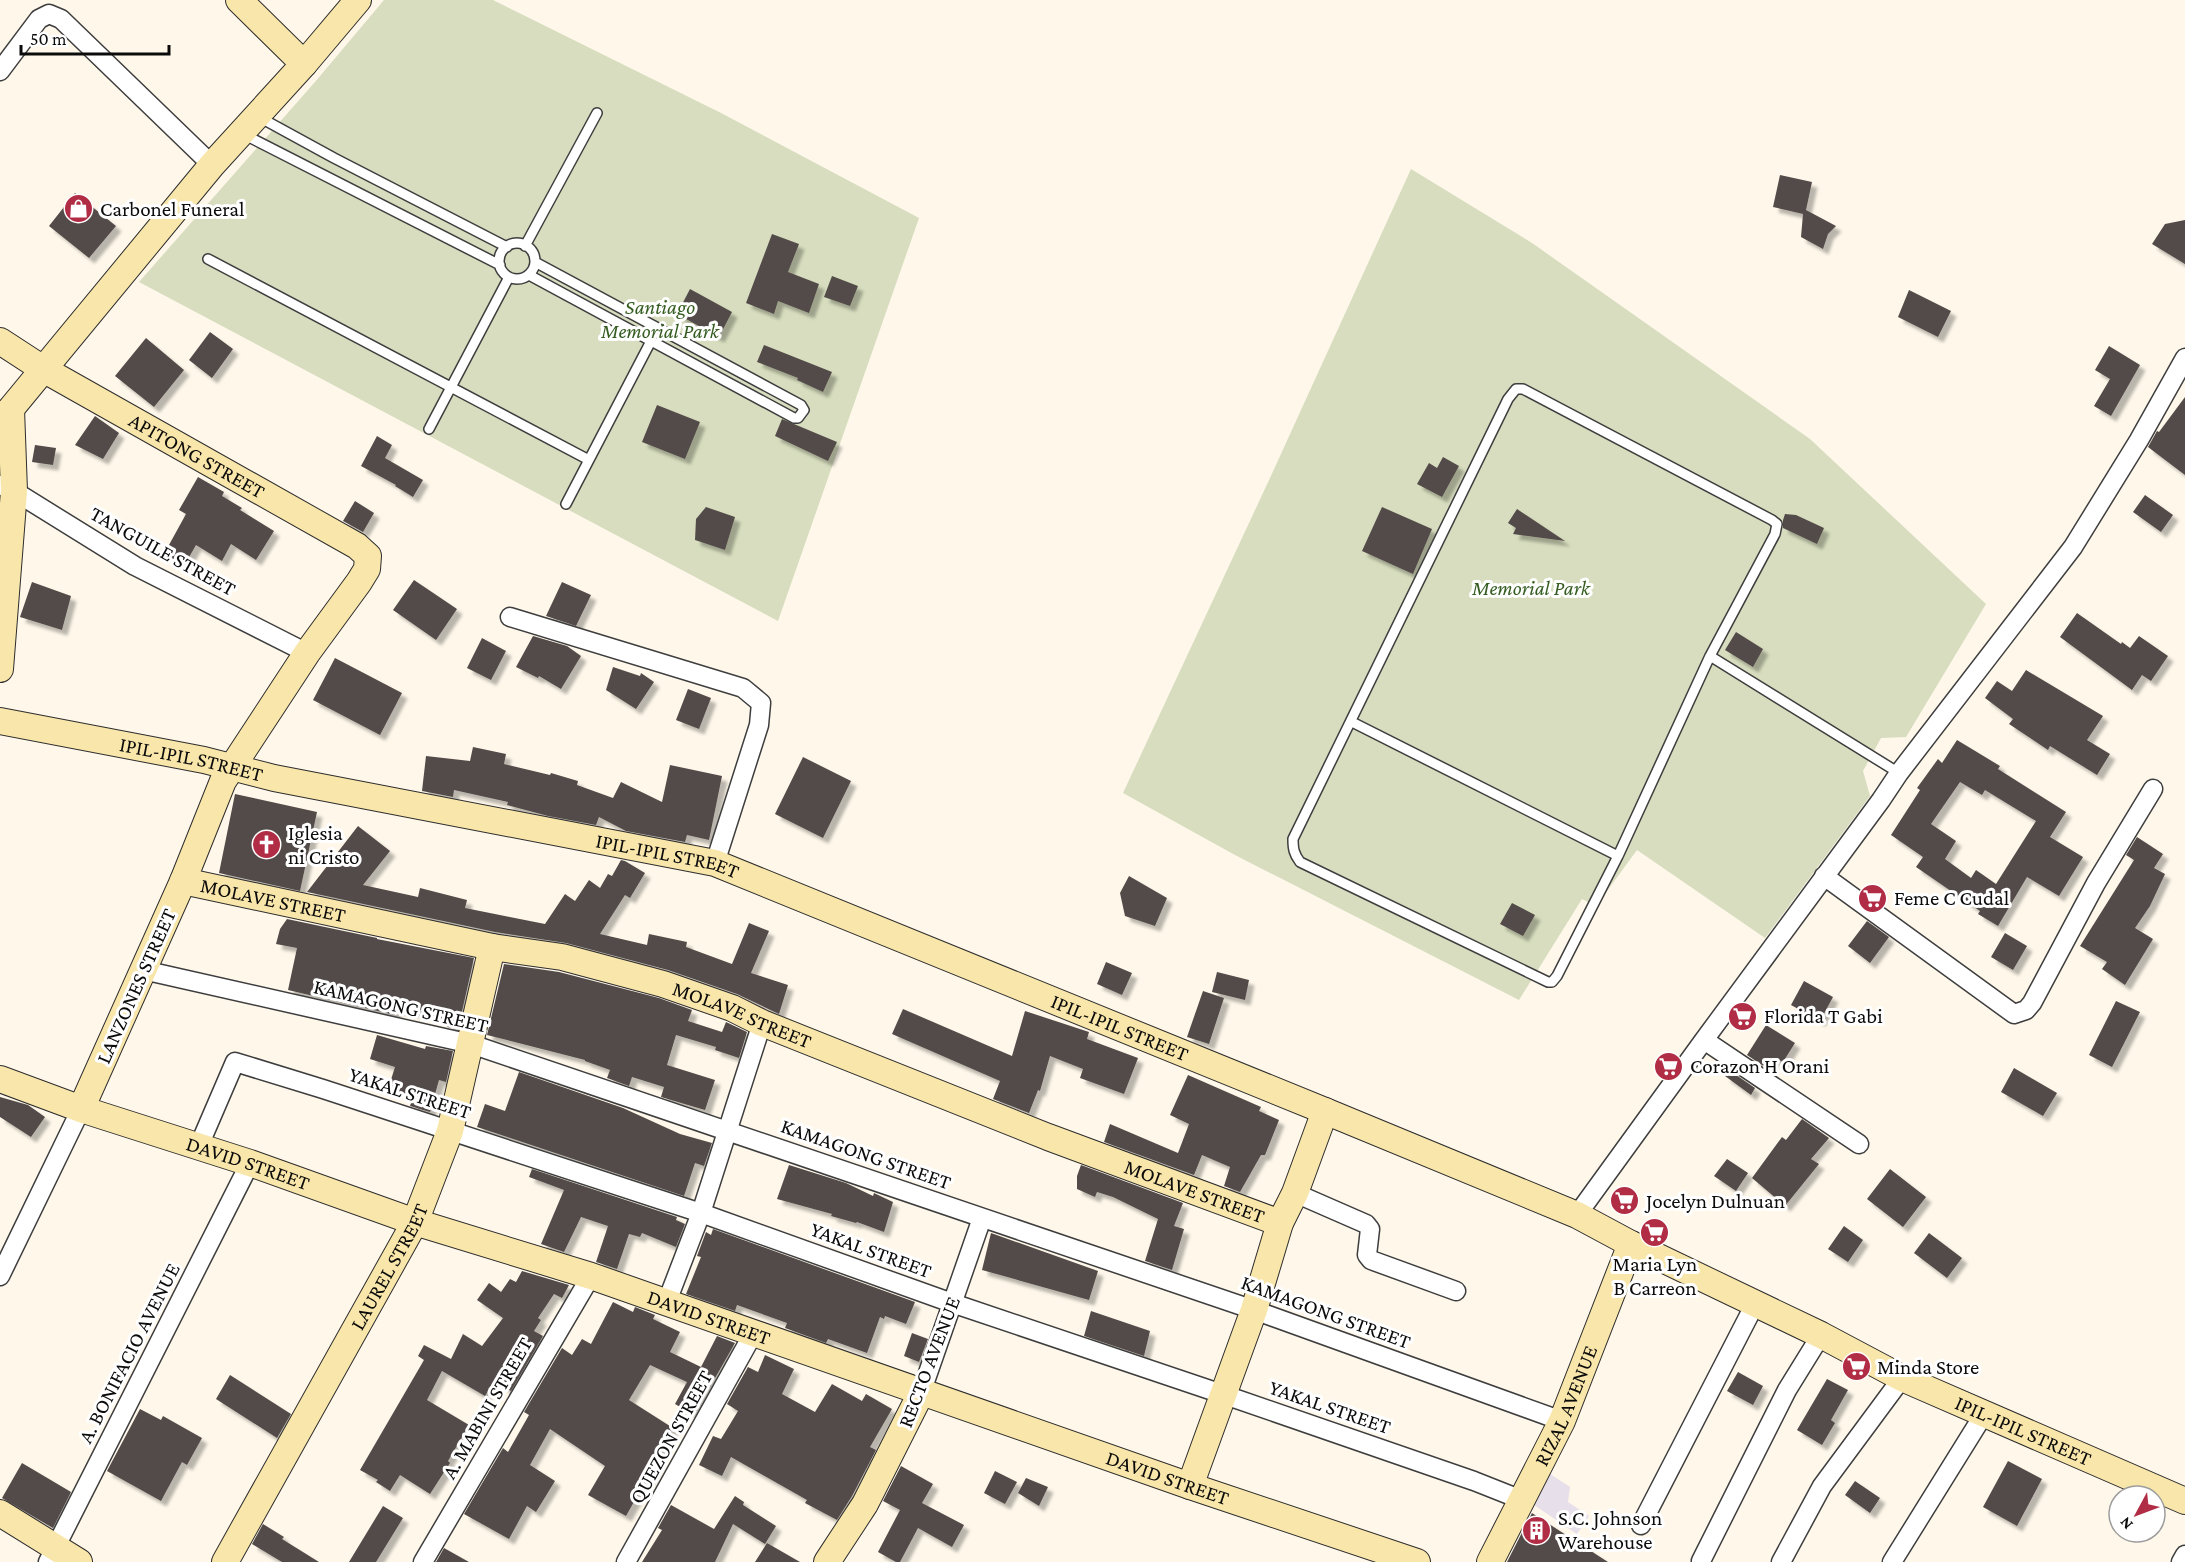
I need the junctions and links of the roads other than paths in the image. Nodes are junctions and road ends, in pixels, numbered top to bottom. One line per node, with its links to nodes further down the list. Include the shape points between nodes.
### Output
1 (239, 0): 3 (street)
2 (358, 0): 3 (street)
3 (304, 64): 6 (street)
4 (0, 70): 7 (street, via 39,19 49,14 61,19)
5 (597, 113): 8 (lane)
6 (249, 124): 7 (street); 9 (lane, via 334,158); 12 (lane)
7 (212, 165): 18 (street)
8 (525, 246): 9 (lane); 11 (lane)
9 (507, 247): 12 (lane)
10 (208, 259): 19 (lane)
11 (535, 262): 13 (lane); 15 (lane, via 801,405 803,413 794,418)
12 (500, 265): 14 (lane)
13 (529, 275): 14 (lane, via 521,279); 15 (lane)
14 (509, 277): 19 (lane)
15 (651, 340): 22 (lane)
16 (0, 341): 18 (street, APITONG STREET)
17 (2185, 358): 33 (street, via 2073,547)
18 (43, 369): 20 (street); 25 (street, APITONG STREET, via 357,546 368,556 367,569)
19 (450, 387): 21 (lane); 22 (lane)
20 (5, 416): 23 (street)
21 (429, 429)
22 (589, 460): 24 (lane)
23 (7, 488): 27 (street, TANGUILE STREET, via 135,566); 29 (street)
24 (566, 504)
25 (359, 582): 27 (street, LANZONES STREET)
26 (510, 617): 36 (street, via 743,688 761,703 759,725)
27 (307, 653): 32 (street, LANZONES STREET)
28 (1710, 656): 31 (lane, via 1777,524 1523,389 1516,389); 33 (lane); 35 (lane)
29 (0, 669)
30 (0, 721): 32 (street, IPIL-IPIL STREET)
31 (1352, 722): 35 (lane); 35 (lane, via 1293,839 1295,856 1300,862 1552,982)
32 (231, 768): 36 (street, IPIL-IPIL STREET); 38 (street, LANZONES STREET)
33 (1899, 773): 37 (street)
34 (2153, 789): 37 (street, via 2032,1003 2021,1013 2014,1014)
35 (1618, 856)
36 (715, 863): 46 (street, IPIL-IPIL STREET)
37 (1824, 876): 42 (street)
38 (183, 881): 39 (street, MOLAVE STREET); 40 (street, LANZONES STREET)
39 (492, 947): 41 (street, MOLAVE STREET, via 562,957 663,984); 43 (street, LAUREL STREET)
40 (144, 970): 43 (street, KAMAGONG STREET); 45 (street, LANZONES STREET)
41 (762, 1023): 47 (street); 57 (street, MOLAVE STREET, via 1048,1137)
42 (1704, 1040): 49 (street); 54 (street)
43 (471, 1044): 47 (street, KAMAGONG STREET); 48 (street, LAUREL STREET)
44 (0, 1079): 45 (street, DAVID STREET)
45 (81, 1109): 50 (street, DAVID STREET); 59 (street, LANZONES STREET)
46 (1325, 1111): 52 (street); 54 (street, IPIL-IPIL STREET)
47 (727, 1130): 53 (street); 55 (street, KAMAGONG STREET)
48 (450, 1131): 50 (street, YAKAL STREET, via 235,1062); 53 (street, YAKAL STREET); 56 (street, LAUREL STREET)
49 (1859, 1144)
50 (198, 1148): 51 (street, DAVID STREET)
51 (250, 1163): 56 (street, DAVID STREET); 78 (street, A. BONIFACIO AVENUE)
52 (1295, 1193): 57 (street); 61 (street, MOLAVE STREET, via 1366,1224 1370,1229 1367,1255 1371,1260)
53 (701, 1213): 62 (street, YAKAL STREET); 63 (street)
54 (1577, 1215): 58 (street, IPIL-IPIL STREET)
55 (982, 1218): 62 (street, RECTO AVENUE); 65 (street, KAMAGONG STREET)
56 (415, 1222): 60 (street, DAVID STREET); 82 (street, LAUREL STREET)
57 (1280, 1223): 65 (street)
58 (1631, 1245): 64 (street, IPIL-IPIL STREET); 72 (street, RIZAL AVENUE)
59 (0, 1276)
60 (591, 1276): 63 (street, DAVID STREET); 83 (street, A. MABINI STREET)
61 (1456, 1291)
62 (952, 1303): 69 (street, RECTO AVENUE); 70 (street, YAKAL STREET)
63 (666, 1304): 66 (street, DAVID STREET)
64 (1755, 1304): 67 (street, IPIL-IPIL STREET); 77 (street)
65 (1254, 1310): 70 (street); 72 (street, KAMAGONG STREET)
66 (753, 1334): 69 (street, DAVID STREET); 84 (street, QUEZON STREET)
67 (1821, 1335): 68 (street, IPIL-IPIL STREET); 80 (street, via 1788,1390)
68 (1902, 1378): 71 (street, IPIL-IPIL STREET); 88 (street, via 1822,1486)
69 (921, 1393): 73 (street, DAVID STREET); 85 (street, RECTO AVENUE, via 865,1504)
70 (1222, 1394): 73 (street); 74 (street, YAKAL STREET)
71 (1984, 1414): 75 (street, IPIL-IPIL STREET); 89 (street)
72 (1562, 1421): 74 (street, RIZAL AVENUE)
73 (1190, 1486): 86 (street, DAVID STREET)
74 (1522, 1500): 87 (street, RIZAL AVENUE)
75 (2185, 1501)
76 (0, 1513): 78 (street)
77 (1641, 1525)
78 (52, 1554): 81 (street)
79 (2185, 1555): 90 (street)
80 (1701, 1561)
81 (79, 1562)
82 (225, 1562)
83 (423, 1562)
84 (626, 1562)
85 (827, 1562)
86 (1417, 1562)
87 (1490, 1562)
88 (1781, 1562)
89 (1892, 1562)
90 (2181, 1562)

